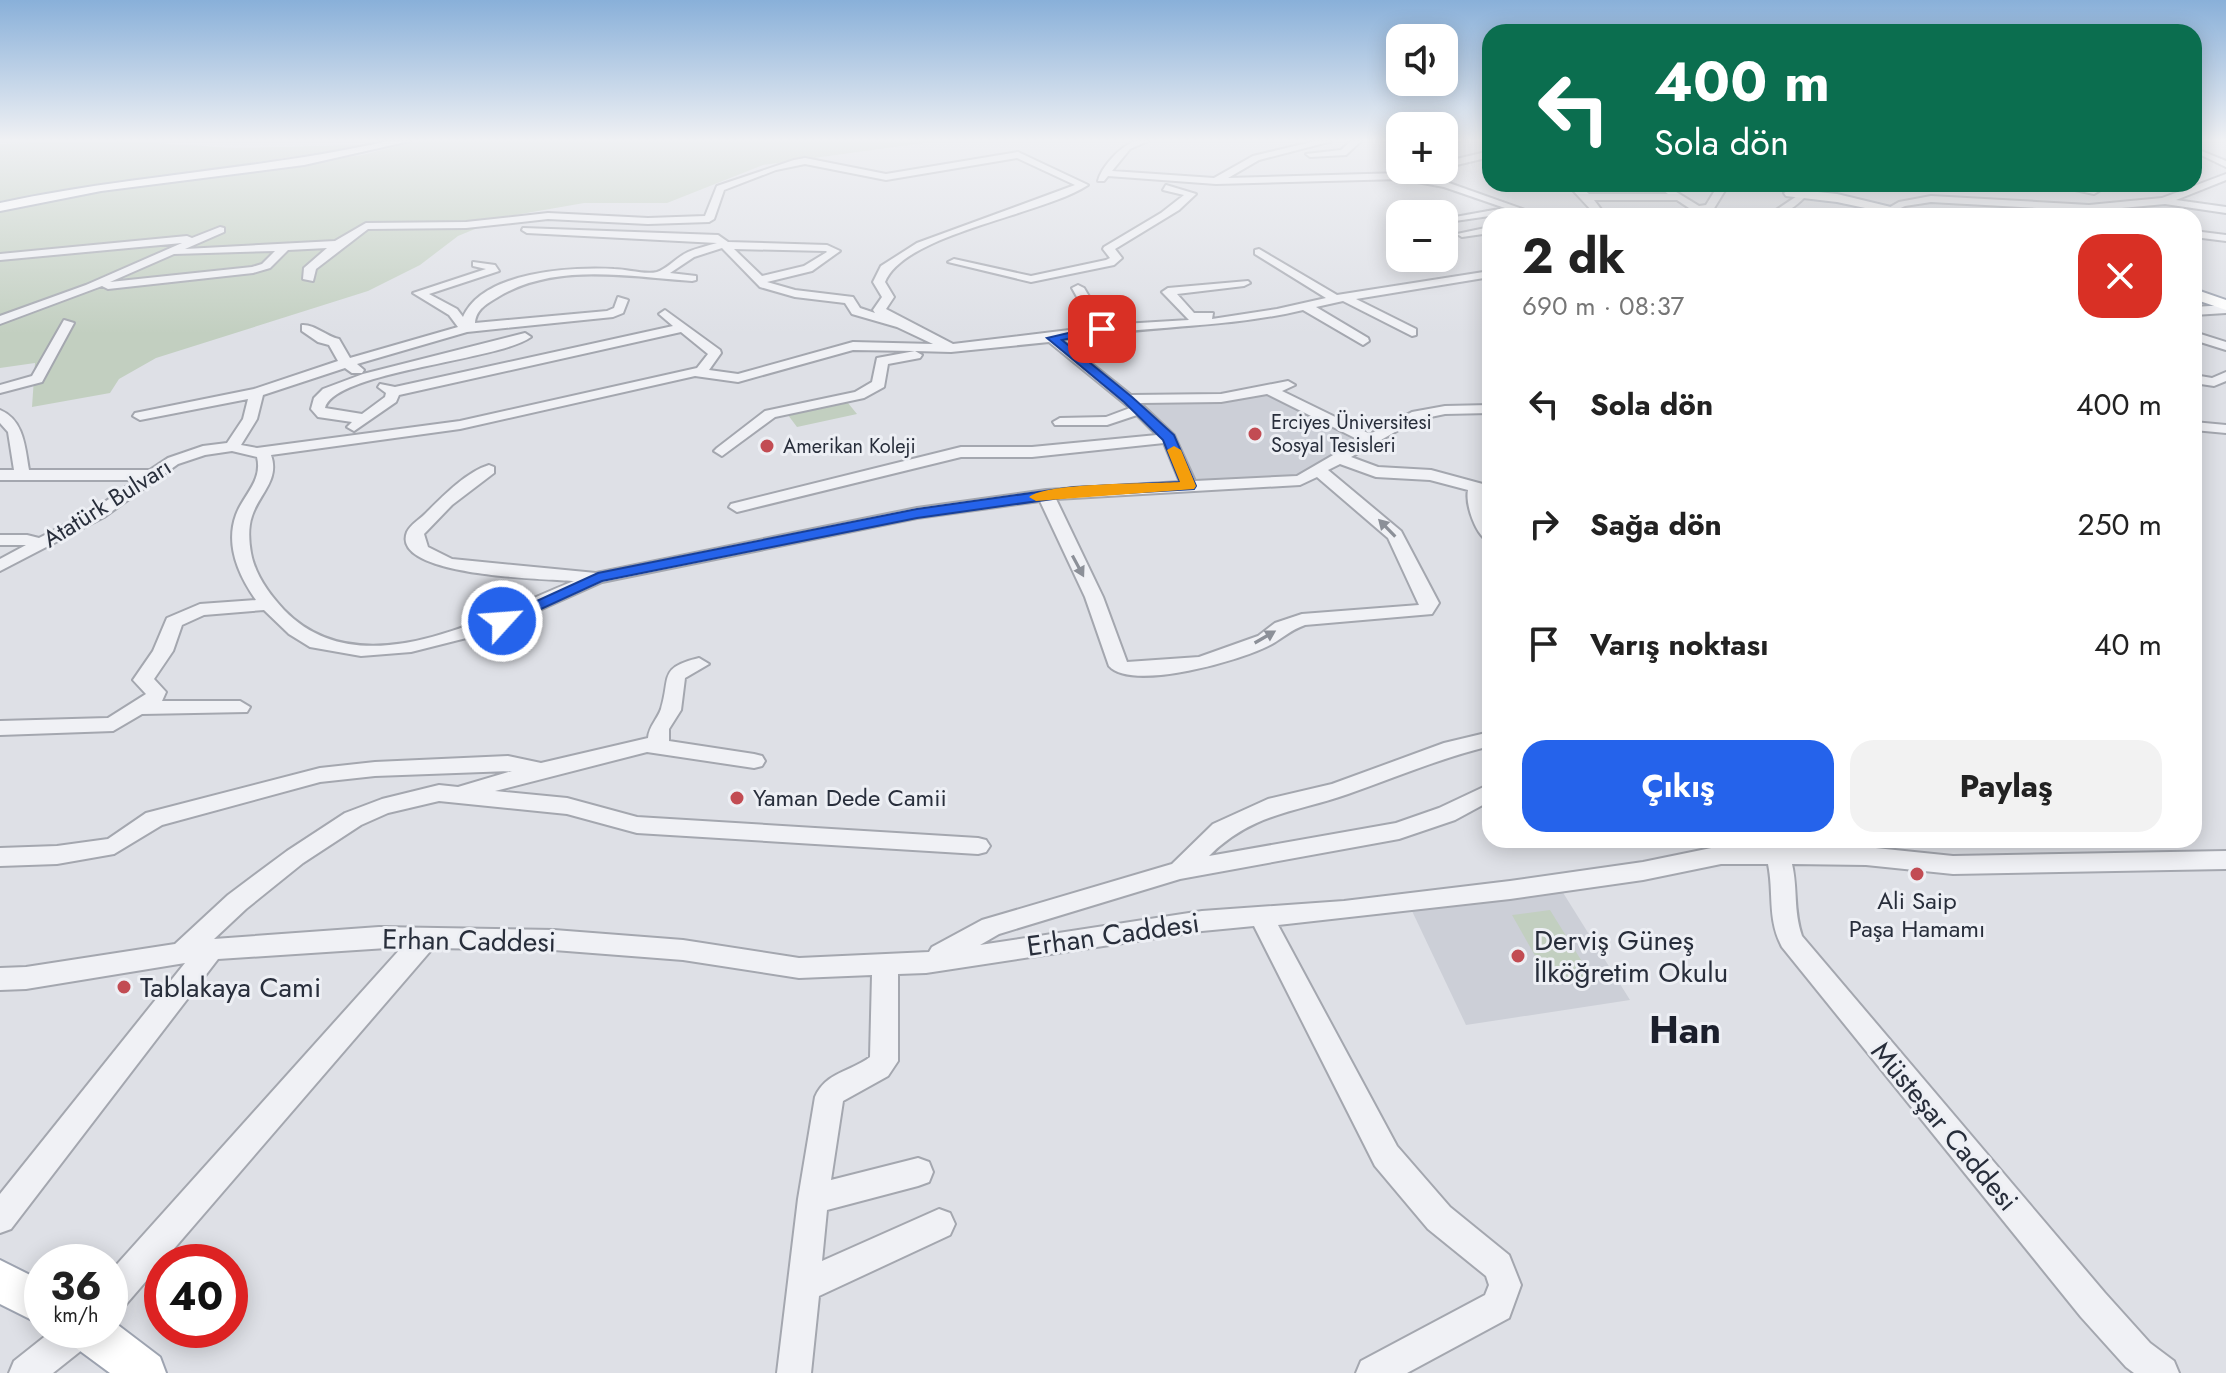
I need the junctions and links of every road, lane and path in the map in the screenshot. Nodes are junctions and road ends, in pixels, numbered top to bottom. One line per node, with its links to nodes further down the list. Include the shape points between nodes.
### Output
1 (714, 205): 9 (street)
2 (1029, 205): 49 (street, via 921,245 885,268 879,282 888,297 879,310)
3 (1180, 205): 27 (street, via 1108,249 1117,258 1110,263 1031,279)
4 (2050, 205): 6 (street)
5 (2193, 205): 7 (street)
6 (2089, 208)
7 (2226, 210)
8 (1482, 216): 10 (street)
9 (709, 219): 11 (street); 20 (street)
10 (1459, 219)
11 (655, 221): 16 (street); 21 (street, via 548,216 459,225 366,226)
12 (220, 230): 18 (street)
13 (527, 230): 16 (street)
14 (1482, 231): 15 (street)
15 (1462, 234)
16 (639, 235): 20 (street)
17 (2202, 235): 19 (street)
18 (203, 237): 24 (street); 25 (street)
19 (2226, 238)
20 (720, 241): 31 (street); 34 (street); 34 (street, via 835,251 808,269)
21 (338, 244): 22 (street); 33 (street, via 310,268)
22 (286, 246): 24 (street); 36 (street, via 266,266 253,270)
23 (1259, 252): 39 (street)
24 (166, 254): 36 (street)
25 (0, 257)
26 (570, 258): 29 (street)
27 (954, 262)
28 (477, 264): 51 (street, via 493,270 419,293 453,312)
29 (537, 275): 31 (street); 51 (street, via 513,281 490,296 472,311)
30 (1482, 275): 39 (street)
31 (658, 276): 32 (street)
32 (692, 278)
33 (309, 279)
34 (759, 280): 49 (street, via 795,293 840,297 856,311)
35 (1244, 283): 44 (street, via 1168,292 1191,317)
36 (90, 287): 47 (street)
37 (1078, 288): 53 (street)
38 (2202, 297): 42 (main road)
39 (1339, 298): 41 (street); 54 (street)
40 (622, 300): 46 (street, via 615,313)
41 (1303, 305): 44 (street); 59 (street)
42 (2226, 307): 43 (street)
43 (2202, 310)
44 (1277, 313): 53 (street)
45 (665, 314): 52 (street)
46 (579, 315): 51 (street); 55 (street)
47 (0, 320)
48 (68, 323): 68 (street, via 37,379)
49 (901, 324): 61 (street)
50 (306, 328): 62 (street, via 334,342)
51 (465, 328): 62 (street)
52 (683, 328): 55 (street); 63 (street, via 715,353)
53 (1102, 329): 57 (street)
54 (1412, 332)
55 (603, 336): 70 (street)
56 (525, 337): 64 (street)
57 (1052, 338): 61 (street); 72 (street)
58 (2202, 338): 60 (street)
59 (1363, 341)
60 (2226, 346)
61 (951, 348): 63 (street, via 864,345 738,378); 84 (street, via 882,361 879,384 859,395 770,414)
62 (346, 363): 64 (street); 71 (street)
63 (701, 372): 82 (street, Atatürk Bulvarı, via 486,420)
64 (368, 377): 70 (street); 76 (street, via 324,395 318,409 328,416)
65 (2202, 380): 66 (street)
66 (2222, 382)
67 (1288, 385): 69 (street)
68 (0, 389)
69 (1269, 390): 72 (street); 81 (street)
70 (393, 392): 76 (street)
71 (257, 393): 75 (street); 83 (street, via 250,419)
72 (1134, 404): 77 (street, via 1098,423); 80 (street)
73 (1482, 409): 81 (street, via 1412,416)
74 (0, 414): 87 (street, via 15,431)
75 (140, 416)
76 (364, 419): 82 (street)
77 (1060, 422)
78 (2223, 425): 79 (street)
79 (2202, 426)
80 (1169, 438): 94 (street); 98 (street, via 1032,452 961,452)
81 (1371, 440): 88 (street)
82 (334, 442): 85 (street, Atatürk Bulvarı)
83 (232, 447): 85 (street, Atatürk Bulvarı); 93 (street, Atatürk Bulvarı, via 189,455)
84 (722, 451)
85 (259, 452): 104 (street, via 268,470 243,517 242,550 251,579)
86 (0, 456): 87 (street)
87 (19, 457): 92 (street)
88 (1342, 459): 90 (street); 95 (street, via 1376,472 1431,475)
89 (489, 470): 103 (street, via 415,533 422,552 450,564)
90 (1320, 471): 94 (street, via 1289,482); 97 (street, one-way to 90, via 1094,597 1119,666 1132,670 1202,663 1265,640 1291,622 1425,610 1430,603 1395,535)
91 (0, 475): 92 (street)
92 (22, 475): 93 (street)
93 (151, 475): 101 (street, Atatürk Bulvarı, via 98,514)
94 (1189, 486): 97 (street)
95 (1482, 489)
96 (1482, 490): 99 (street, via 1474,500)
97 (1046, 495): 103 (street, via 917,513)
98 (737, 507)
99 (1482, 518)
100 (0, 540): 101 (street)
101 (42, 545): 102 (street, Atatürk Bulvarı)
102 (0, 566)
103 (598, 578): 104 (street, via 502,621 413,646 369,649 318,643 292,629)
104 (269, 604): 107 (street, via 200,610 174,622 143,680 156,694)
105 (699, 664): 110 (street, via 675,677)
106 (240, 707): 107 (street)
107 (138, 708): 108 (street, via 113,724)
108 (0, 728)
109 (1482, 741): 120 (street, via 1276,805 1221,830)
110 (658, 747): 111 (street); 112 (street, via 647,745)
111 (754, 761)
112 (541, 770): 113 (street); 118 (street, via 508,763 320,775 154,819 114,846)
113 (456, 795): 115 (street, via 567,806 637,825); 123 (street, via 411,797 353,819 237,902)
114 (1482, 796): 120 (street, via 1399,831)
115 (978, 846)
116 (2200, 848): 119 (street)
117 (1760, 850): 119 (street, Erhan Caddesi, via 1953,865); 121 (street, Erhan Caddesi, via 1510,890); 141 (street, Müsteşar Caddesi, via 1784,883 1782,912 1791,940 2093,1305 2138,1355)
118 (0, 857)
119 (2218, 859)
120 (1180, 870): 124 (street, via 991,927)
121 (1261, 916): 124 (street, Erhan Caddesi, via 1065,939); 140 (street, via 1386,1156 1417,1196 1490,1258 1502,1276 1504,1293 1497,1306)
122 (426, 938): 123 (street, Erhan Caddesi); 125 (street, Erhan Caddesi, via 668,949 799,968); 131 (street)
123 (197, 951): 126 (street, Erhan Caddesi); 129 (street)
124 (926, 963): 125 (street, Erhan Caddesi)
125 (885, 965): 128 (street, via 886,1055 874,1072 837,1086 829,1097)
126 (0, 979)
127 (918, 1172): 128 (street)
128 (813, 1199): 133 (street)
129 (0, 1218)
130 (939, 1224): 133 (street)
131 (128, 1277)
132 (0, 1281): 134 (main road)
133 (802, 1287): 139 (street)
134 (24, 1294)
135 (57, 1348): 137 (street)
136 (115, 1348): 138 (main road)
137 (26, 1373)
138 (144, 1373)
139 (794, 1373)
140 (1373, 1373)
141 (2162, 1373)

